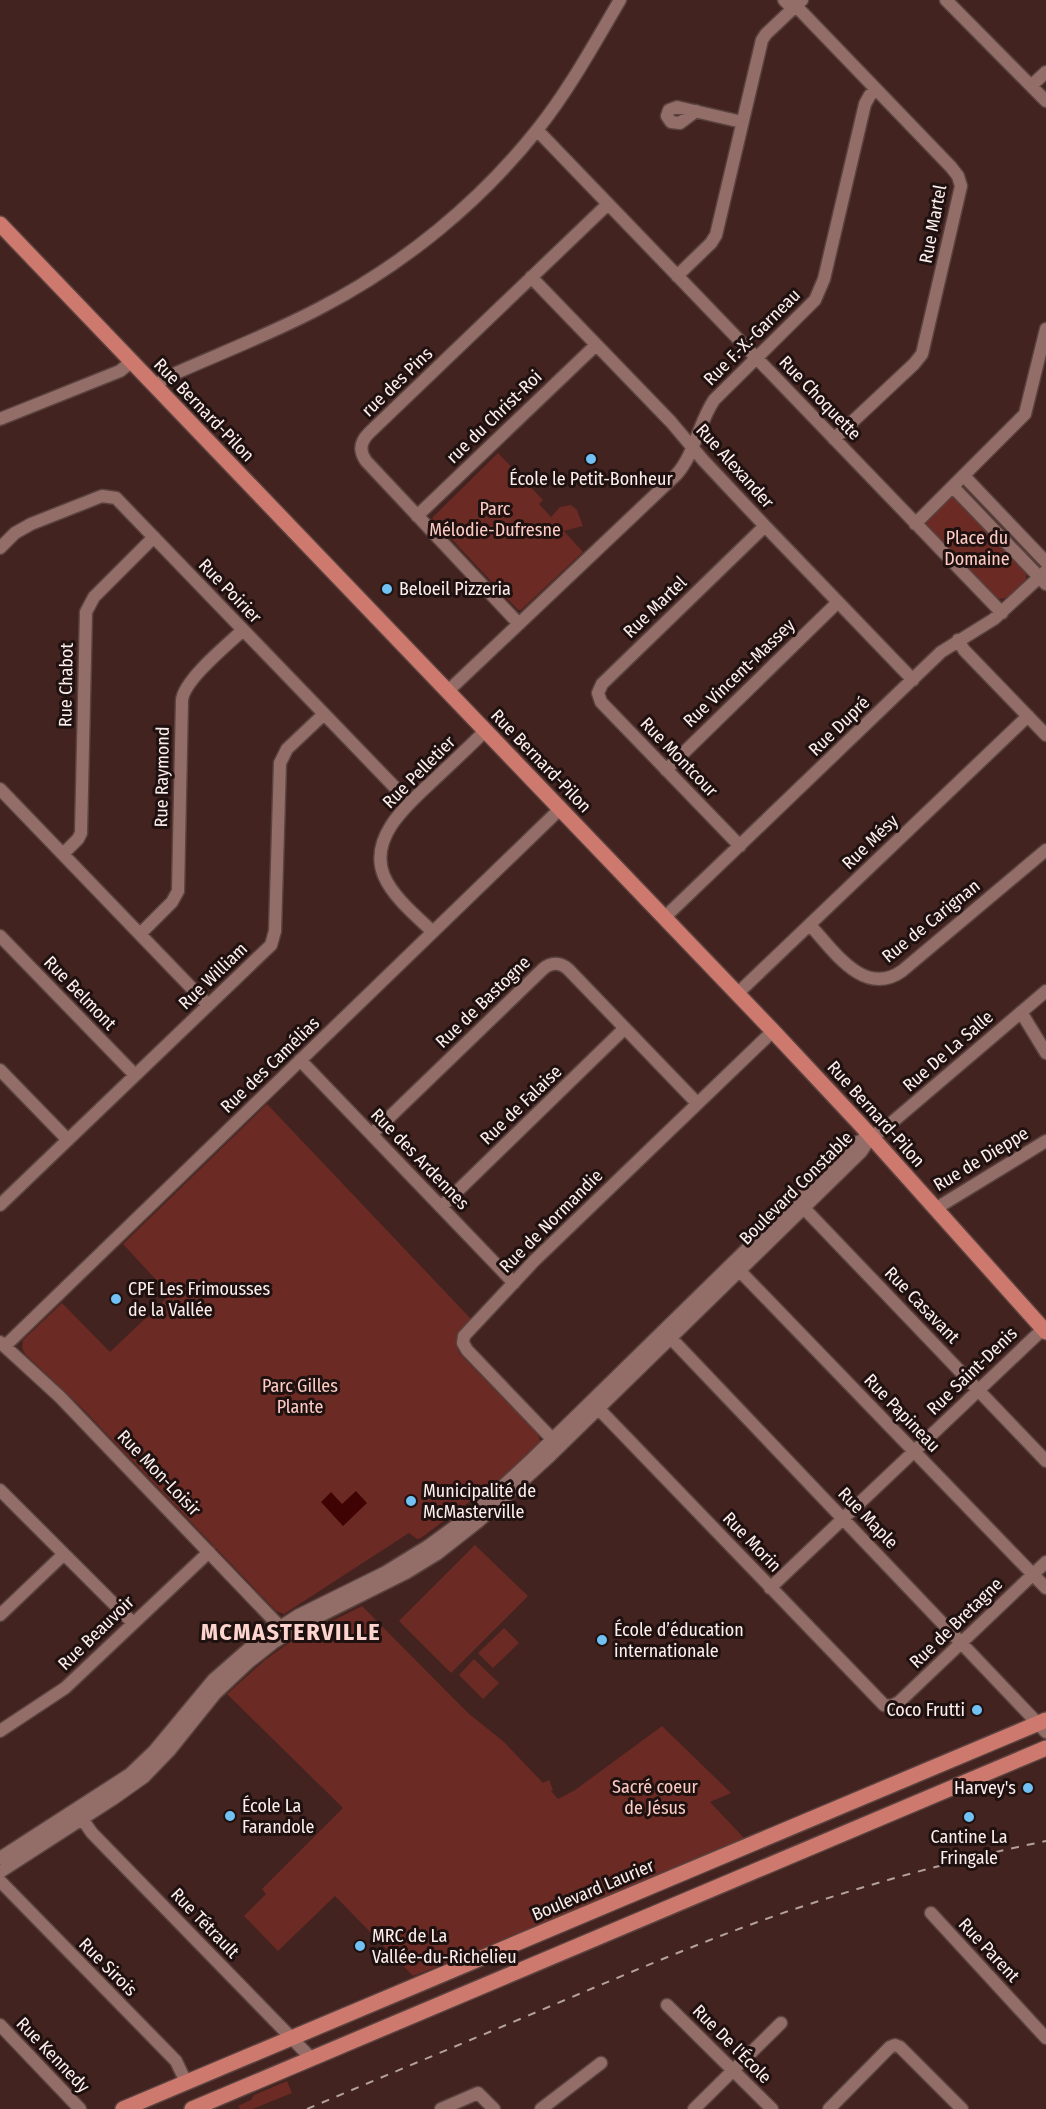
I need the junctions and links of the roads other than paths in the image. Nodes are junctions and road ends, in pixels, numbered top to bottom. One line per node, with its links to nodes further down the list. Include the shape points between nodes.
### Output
1 (620, 0): 11 (street, via 570,84)
2 (784, 0): 4 (street, Rue Martel, via 788,4)
3 (946, 0): 6 (street)
4 (799, 3): 7 (street, Rue Martel); 10 (street, via 762,40)
5 (1046, 72): 6 (street)
6 (1031, 86): 8 (street)
7 (876, 90): 18 (street, Rue F.-X.-Garneau, via 865,104 820,291 808,308); 22 (street, Rue Martel, via 957,174 961,189 922,354)
8 (1046, 101)
9 (696, 111): 10 (street)
10 (742, 122): 14 (street, via 716,237)
11 (537, 130): 12 (street, Rue Choquette); 20 (street, via 460,210 378,274 318,309 167,377)
12 (608, 204): 14 (street, Rue Choquette); 15 (street, rue des Pins)
13 (0, 224): 19 (main road, Rue Bernard-Pilon)
14 (677, 276): 18 (street, Rue Choquette)
15 (531, 277): 17 (street, Rue Alexander); 26 (street, rue des Pins, via 362,442 364,459)
16 (1046, 329): 24 (street, via 1027,412)
17 (596, 345): 23 (street, Rue Alexander); 26 (street, rue du Christ-Roi)
18 (756, 358): 22 (street, Rue Choquette); 23 (street, Rue F.-X.-Garneau, via 714,400)
19 (131, 362): 20 (main road, Rue Bernard-Pilon); 21 (street, via 120,371)
20 (155, 386): 40 (main road, Rue Bernard-Pilon)
21 (0, 419)
22 (834, 439): 27 (street, Rue Choquette)
23 (693, 447): 28 (street, Rue Alexander); 35 (street, Rue F.-X.-Garneau, via 676,475)
24 (964, 476): 25 (street); 31 (street)
25 (953, 487): 27 (street); 32 (street)
26 (417, 516): 35 (street, rue des Pins)
27 (915, 524): 34 (street, Rue Choquette)
28 (765, 526): 33 (street, Rue Alexander); 39 (street, Rue Martel)
29 (154, 537): 30 (street, Rue Poirier, via 118,499 105,495 25,527); 36 (street, Rue Poirier); 51 (street, Rue Chabot, via 87,608 81,833)
30 (0, 548)
31 (1046, 562)
32 (1044, 577): 34 (street, Rue Dupré)
33 (838, 602): 38 (street, Rue Alexander); 45 (street, Rue Vincent-Massey)
34 (1002, 613): 37 (street, Rue Dupré)
35 (519, 624): 40 (street, Rue F.-X.-Garneau)
36 (243, 630): 41 (street, Rue Poirier); 55 (street, Rue Raymond, via 183,693 178,891)
37 (958, 640): 38 (street, Rue Dupré); 42 (street)
38 (913, 680): 49 (street, Rue Dupré)
39 (598, 690): 45 (street, Rue Montcour, via 601,702)
40 (448, 691): 43 (main road, Rue Bernard-Pilon)
41 (324, 714): 47 (street, Rue Poirier); 59 (street, Rue William, via 287,749 280,763 274,939)
42 (1028, 716): 44 (street); 53 (street, Rue Mésy)
43 (485, 731): 47 (street, Rue Pelletier); 48 (main road, Rue Bernard-Pilon)
44 (1046, 735)
45 (666, 770): 49 (street, Rue Montcour)
46 (0, 789): 51 (street)
47 (410, 803): 54 (street, Rue Pelletier, via 385,838 381,866 392,888)
48 (560, 809): 52 (main road, Rue Bernard-Pilon); 54 (street, Rue des Camélias)
49 (740, 846): 52 (street, Rue Dupré)
50 (1046, 850): 53 (street, Rue de Carignan, via 891,978 874,979 858,974)
51 (63, 854): 55 (street)
52 (665, 917): 58 (main road, Rue Bernard-Pilon)
53 (810, 925): 58 (street, Rue Mésy)
54 (433, 932): 64 (street, Rue des Camélias)
55 (140, 934): 59 (street)
56 (0, 936): 66 (street, Rue Belmont)
57 (1046, 991): 60 (street, Rue De La Salle)
58 (738, 993): 62 (main road, Rue Bernard-Pilon)
59 (208, 1005): 66 (street, Rue William)
60 (1021, 1012): 63 (street); 69 (street, Rue De La Salle)
61 (625, 1028): 67 (street, Rue de Bastogne); 68 (street, Rue de Bastogne, via 568,969 559,964 548,965); 74 (street, Rue de Falaise)
62 (773, 1030): 67 (street, Rue de Normandie); 69 (main road, Rue Bernard-Pilon)
63 (1046, 1053)
64 (300, 1060): 68 (street, Rue des Ardennes); 80 (street, Rue des Camélias)
65 (0, 1070): 70 (street)
66 (135, 1075): 70 (street, Rue William)
67 (697, 1103): 77 (street, Rue de Normandie)
68 (372, 1134): 74 (street, Rue des Ardennes)
69 (871, 1137): 72 (street, Boulevard Constable, via 861,1152); 75 (main road, Rue Bernard-Pilon)
70 (68, 1140): 73 (street, Rue William)
71 (1046, 1141): 75 (street, Rue de Dieppe)
72 (800, 1204): 76 (street, Boulevard Constable); 81 (street, Rue Casavant)
73 (0, 1205)
74 (441, 1207): 77 (street, Rue des Ardennes)
75 (935, 1209): 78 (main road, Rue Bernard-Pilon)
76 (736, 1267): 79 (street, Boulevard Constable); 84 (street, Rue Papineau)
77 (514, 1283): 83 (street, Rue de Normandie, via 467,1331 463,1343)
78 (1045, 1330): 81 (street, Rue Saint-Denis)
79 (667, 1334): 82 (street, Boulevard Constable); 87 (street, Rue Maple)
80 (3, 1344): 88 (street, Rue Mon-Loisir, via 60,1397)
81 (978, 1390): 84 (street, Rue Saint-Denis); 85 (street, Rue Casavant)
82 (595, 1404): 83 (street, Boulevard Constable); 92 (street, Rue Morin)
83 (556, 1443): 96 (street, Boulevard Constable, via 489,1506 322,1615)
84 (914, 1451): 87 (street, Rue Saint-Denis); 91 (street, Rue Papineau)
85 (1046, 1461)
86 (0, 1490): 89 (street)
87 (843, 1518): 92 (street, Rue Saint-Denis); 97 (street, Rue Maple)
88 (209, 1551): 95 (street, Rue Beauvoir); 96 (street, Rue Mon-Loisir)
89 (64, 1554): 94 (street); 95 (street)
90 (1046, 1562): 91 (street, Rue de Bretagne)
91 (1033, 1575): 93 (street, Rue Papineau); 97 (street, Rue de Bretagne)
92 (770, 1588): 98 (street, Rue Morin, via 880,1702)
93 (1046, 1588)
94 (0, 1614)
95 (133, 1623): 100 (street, Rue Beauvoir, via 58,1693)
96 (284, 1630): 102 (street, Boulevard Constable, via 215,1694 144,1777)
97 (962, 1643): 98 (street, Rue de Bretagne, via 899,1702); 99 (street, Rue Maple)
98 (889, 1706)
99 (1043, 1725): 110 (main road, Boulevard Laurier)
100 (0, 1731)
101 (1046, 1748): 112 (main road)
102 (79, 1814): 103 (street, Boulevard Constable); 104 (street, Boulevard Constable); 110 (street, Rue Tétrault, via 92,1833)
103 (0, 1858)
104 (0, 1872)
105 (0, 1881): 115 (street, Rue Sirois, via 176,2061)
106 (931, 1913): 111 (street, Rue Parent)
107 (667, 2005): 114 (street, Rue De l'École)
108 (781, 2023): 114 (street)
109 (0, 2025): 116 (street, Rue Kennedy)
110 (291, 2038): 112 (street, Rue Tétrault); 115 (main road, Boulevard Laurier)
111 (1046, 2038)
112 (312, 2059): 118 (main road)
113 (601, 2063): 121 (street)
114 (733, 2070): 122 (street); 123 (street, Rue De l'École)
115 (186, 2082): 117 (main road, Boulevard Laurier)
116 (80, 2109)
117 (123, 2109)
118 (192, 2109)
119 (441, 2109): 120 (street, via 478,2093)
120 (494, 2109)
121 (541, 2109)
122 (694, 2109)
123 (772, 2109)
124 (829, 2109): 125 (street, via 895,2045)
125 (962, 2109)

